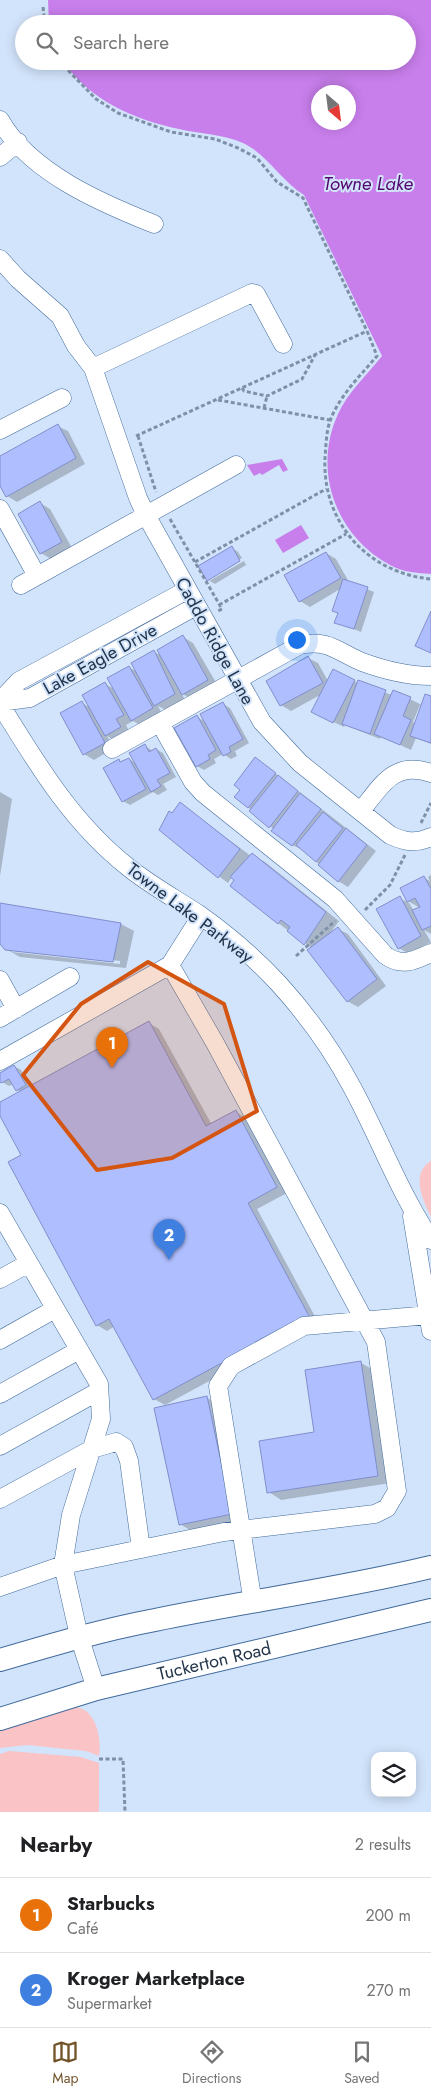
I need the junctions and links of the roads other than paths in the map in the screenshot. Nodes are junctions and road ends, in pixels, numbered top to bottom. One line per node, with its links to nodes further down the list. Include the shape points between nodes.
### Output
1 (0, 120): 2 (street)
2 (18, 142): 3 (street); 4 (street, via 66,184)
3 (0, 157)
4 (154, 224)
5 (0, 260): 7 (street, Caddo Ridge Lane, via 60,316 76,346)
6 (283, 344): 7 (street, via 256,294 252,293)
7 (93, 368): 12 (street, Caddo Ridge Lane, via 118,440)
8 (62, 398): 9 (street)
9 (0, 430)
10 (236, 465): 12 (street)
11 (0, 509): 13 (street)
12 (151, 512): 13 (street); 15 (street, Caddo Ridge Lane)
13 (37, 576): 14 (street)
14 (21, 585)
15 (187, 590): 16 (street, Caddo Ridge Lane); 19 (street, Lake Eagle Drive, via 19,681)
16 (196, 606): 18 (street, Caddo Ridge Lane); 19 (street, Lake Eagle Drive, via 30,698)
17 (431, 676): 18 (street, via 414,676 386,669 327,644 313,642 300,645)
18 (237, 680): 20 (street); 23 (street, Caddo Ridge Lane, via 279,743)
19 (0, 703): 25 (street, Towne Lake Parkway, via 47,780 83,826 128,867)
20 (160, 723): 21 (street); 26 (street, via 193,782 203,793 351,914 385,955 403,963 414,962)
21 (112, 749)
22 (431, 773): 23 (street, via 417,768 400,770 386,780)
23 (361, 811): 24 (street, Caddo Ridge Lane, via 404,842)
24 (431, 837)
25 (201, 916): 27 (street); 33 (street, Towne Lake Parkway, via 246,951 316,1028 353,1089)
26 (431, 953)
27 (170, 965): 32 (street); 39 (street, via 216,1043)
28 (70, 977): 30 (street)
29 (0, 980): 30 (street)
30 (16, 1009): 31 (street)
31 (0, 1018)
32 (0, 1060)
33 (410, 1208): 35 (street, Towne Lake Parkway); 40 (street, Towne Lake Parkway)
34 (2, 1221): 36 (street)
35 (431, 1240)
36 (29, 1263): 37 (street); 38 (street)
37 (0, 1279)
38 (56, 1309): 41 (street); 42 (street)
39 (364, 1319): 40 (street); 48 (street, via 304,1326 231,1366 218,1386); 48 (street, via 376,1342 397,1491 394,1498 387,1508 376,1514)
40 (430, 1323)
41 (0, 1340)
42 (79, 1350): 43 (street, via 99,1384); 44 (street)
43 (99, 1390): 45 (street); 46 (street, via 101,1419)
44 (0, 1394)
45 (0, 1446)
46 (92, 1449): 47 (street); 49 (street, via 116,1442 124,1447 130,1461); 50 (street, via 71,1515)
47 (0, 1499)
48 (242, 1531): 49 (street); 53 (street)
49 (141, 1549): 50 (street)
50 (63, 1565): 52 (street); 55 (street)
51 (431, 1567): 53 (main road)
52 (0, 1587)
53 (254, 1602): 55 (main road)
54 (431, 1610): 57 (main road, Tuckerton Road)
55 (79, 1636): 56 (main road); 57 (street)
56 (0, 1660)
57 (96, 1688): 58 (main road, Tuckerton Road)
58 (0, 1719)

